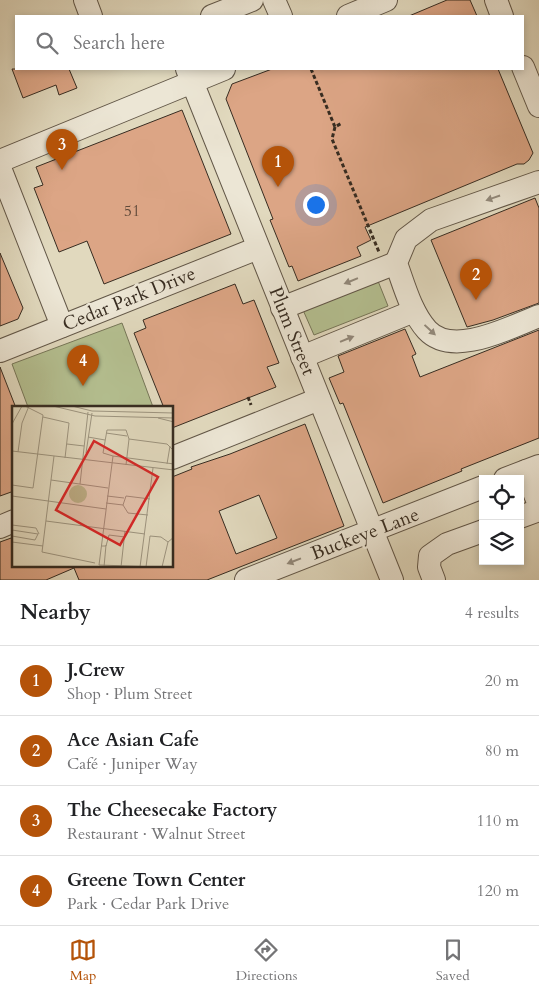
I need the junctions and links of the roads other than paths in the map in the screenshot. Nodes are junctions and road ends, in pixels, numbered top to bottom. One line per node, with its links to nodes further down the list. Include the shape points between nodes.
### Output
1 (85, 0): 6 (street)
2 (252, 0): 7 (street)
3 (274, 0): 8 (street)
4 (386, 0): 9 (street)
5 (496, 0): 10 (street)
6 (91, 15)
7 (214, 15)
8 (280, 15)
9 (350, 15)
10 (502, 15)
11 (524, 68): 14 (street)
12 (218, 70): 13 (street)
13 (189, 75): 15 (street); 18 (street, Plum Street)
14 (539, 106)
15 (0, 161)
16 (0, 168): 23 (street)
17 (539, 182): 19 (street, one-way to 19, via 431,220 406,239)
18 (258, 248): 20 (street, Plum Street); 23 (street, Cedar Park Drive)
19 (391, 266): 20 (street, one-way to 20); 21 (street, via 406,289)
20 (282, 308): 25 (street, Plum Street)
21 (414, 311): 22 (street, one-way to 22, via 428,330 443,341 476,340); 25 (street, one-way to 21)
22 (539, 316)
23 (62, 326): 24 (street, Cedar Park Drive)
24 (0, 351)
25 (302, 357): 26 (street, Plum Street)
26 (319, 399): 27 (street); 36 (street, Plum Street)
27 (174, 457)
28 (533, 468): 29 (street); 31 (street)
29 (515, 475)
30 (479, 490): 36 (street, Buckeye Lane)
31 (539, 505)
32 (539, 510): 33 (street)
33 (524, 516)
34 (12, 522): 35 (street)
35 (0, 526)
36 (372, 531): 38 (street, Buckeye Lane, one-way to 38); 39 (street, Plum Street)
37 (479, 532): 40 (street, via 447,544 430,556 429,566)
38 (246, 580)
39 (392, 580)
40 (434, 580)

